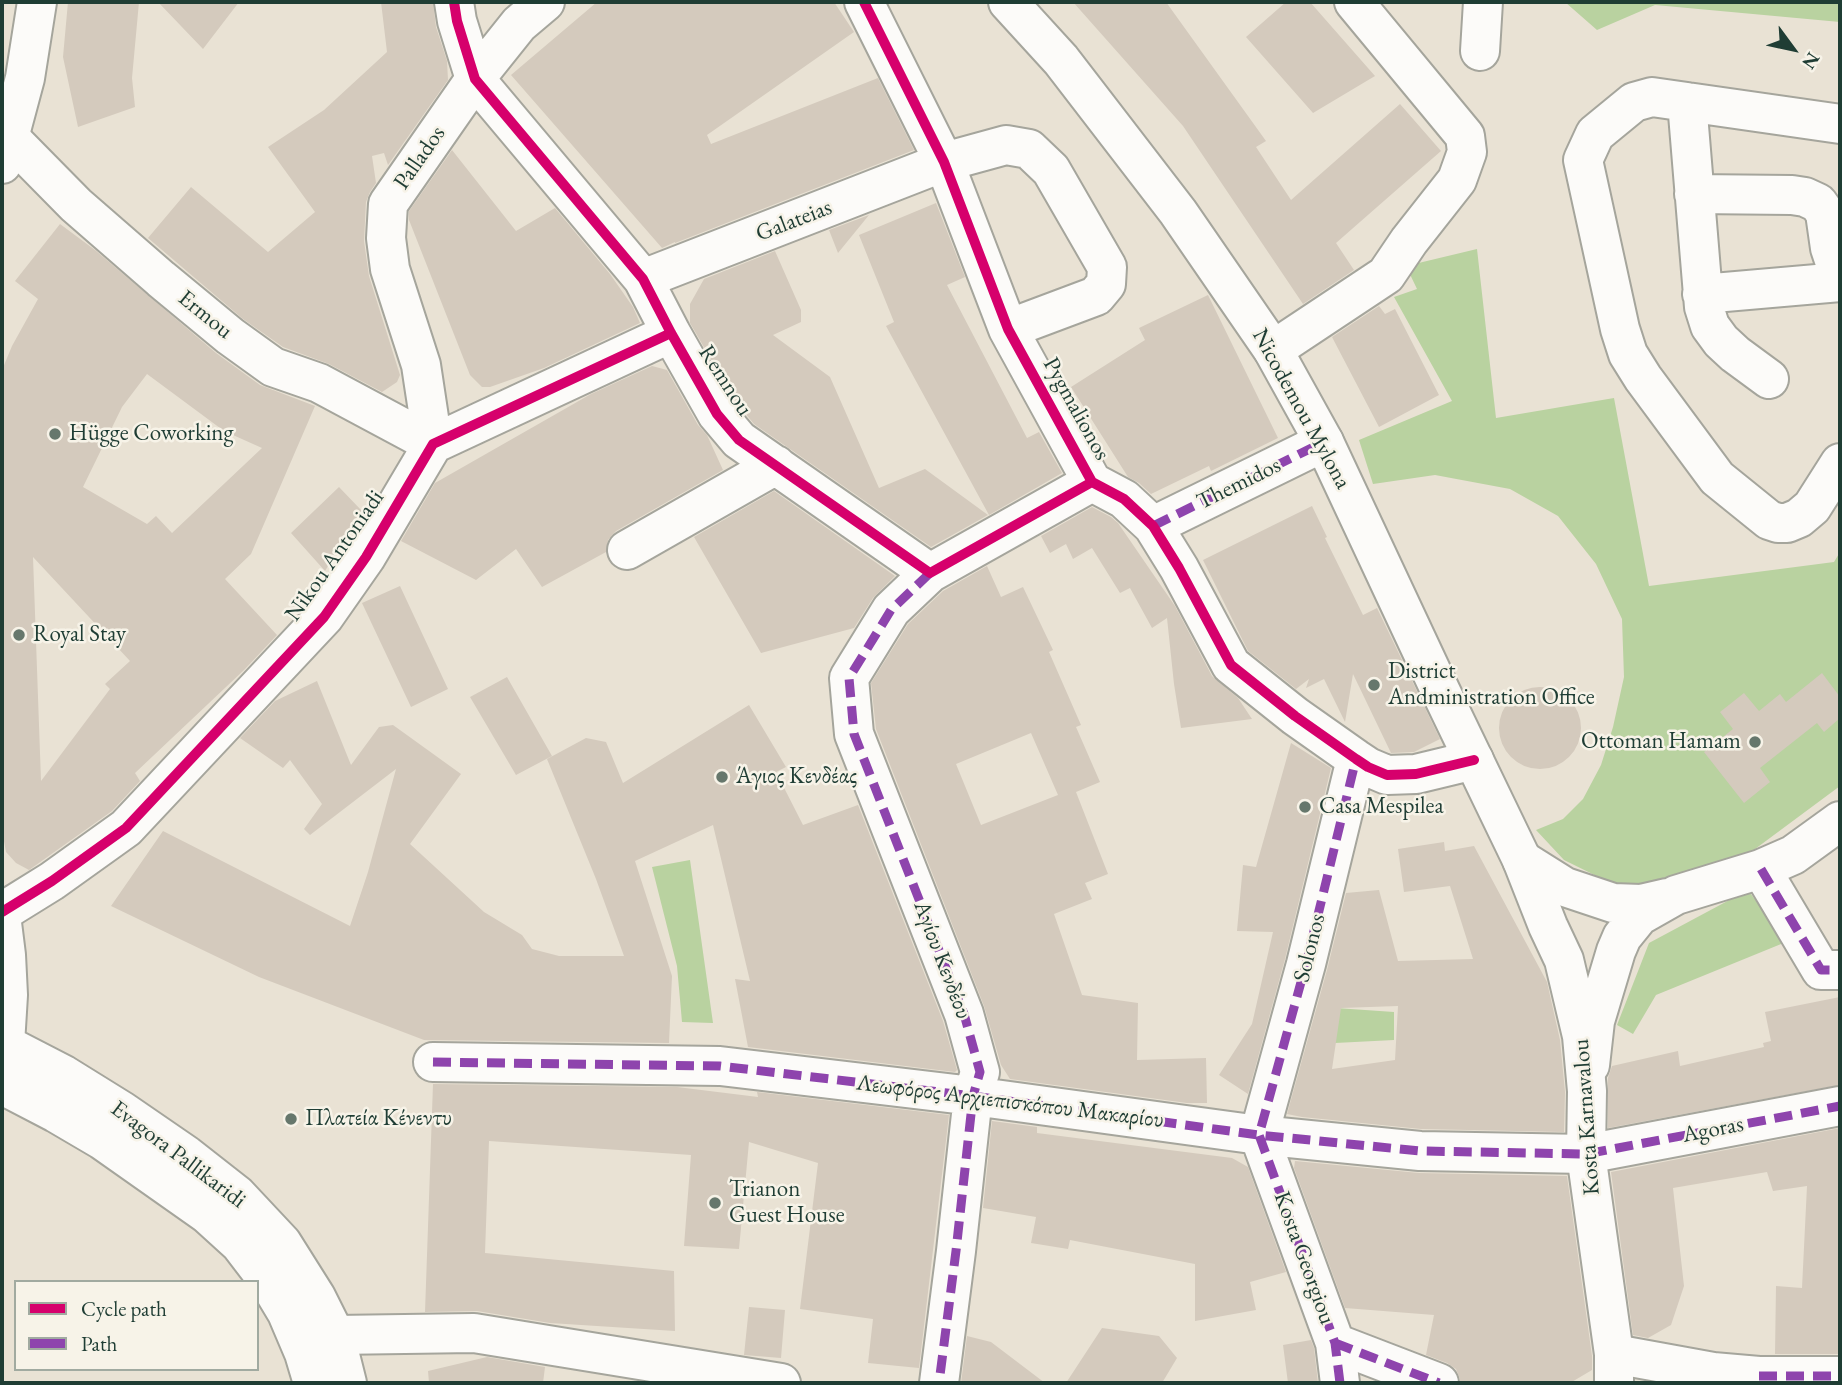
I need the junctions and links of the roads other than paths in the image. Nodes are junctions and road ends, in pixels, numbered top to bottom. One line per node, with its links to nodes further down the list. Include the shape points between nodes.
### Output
1 (37, 2): 12 (street, via 25,78)
2 (454, 2): 9 (street)
3 (545, 2): 9 (street, via 519,24)
4 (864, 2): 13 (street, Pygmalionos)
5 (1008, 2): 20 (street, Nicodemou Mylona, via 1061,60 1178,212)
6 (1354, 2): 20 (street, via 1465,135 1467,152 1457,180 1385,275)
7 (1483, 2): 8 (street)
8 (1480, 51)
9 (475, 79): 15 (street, Remnou); 23 (street, Pallados, via 388,204 390,269 421,365)
10 (1687, 102): 11 (street); 14 (street); 24 (street, via 1652,97 1633,102 1595,134 1583,160 1628,354 1717,478 1769,520 1787,523 1799,518 1812,507)
11 (1840, 124)
12 (5, 151): 23 (street, Ermou, via 273,367 319,383)
13 (944, 162): 15 (street, Galateias); 18 (street, Pygmalionos); 18 (street, Galateias, via 1006,145 1029,149 1051,170 1107,267 1106,284 1096,296)
14 (1694, 194): 16 (street, via 1792,195 1818,203 1825,213); 17 (street)
15 (643, 279): 19 (street, Remnou)
16 (1840, 280): 17 (street)
17 (1702, 294): 21 (street, via 1710,326 1721,341)
18 (1008, 329): 26 (street, Pygmalionos)
19 (671, 333): 23 (street); 25 (street, Remnou, via 717,414 739,440)
20 (1273, 350): 22 (street, Nicodemou Mylona)
21 (1769, 379)
22 (1324, 442): 27 (street, Themidos); 31 (street, Nicodemou Mylona)
23 (433, 444): 36 (street, Nikou Antoniadi, via 366,557 324,617 126,828)
24 (1840, 463)
25 (776, 465): 28 (street); 29 (street, Remnou)
26 (1092, 482): 27 (street, Pygmalionos, via 1124,499); 29 (street)
27 (1153, 526): 30 (street, Pygmalionos, via 1231,665)
28 (627, 550)
29 (930, 573): 43 (street, Αγίου Κενδέου, via 891,610 849,678 854,734 964,1014 981,1072)
30 (1356, 760): 31 (street, Pygmalionos, via 1387,775 1416,774); 45 (street, Solonos)
31 (1474, 760): 33 (street, Nicodemou Mylona)
32 (1840, 821): 34 (street, via 1793,855)
33 (1522, 860): 35 (street, via 1566,887 1613,903 1642,904); 42 (street, Kosta Karnavalou, via 1564,960 1581,1036)
34 (1761, 869): 35 (street); 38 (street, via 1821,970)
35 (1676, 895): 42 (street, via 1639,916 1622,937 1594,1021)
36 (2, 912)
37 (2, 923): 39 (street, via 8,995)
38 (1840, 970)
39 (3, 1048): 47 (street, Evagora Pallikaridi, via 64,1075 122,1111 237,1195 282,1243)
40 (433, 1062): 43 (street, Λεωφόρος Αρχιεπισκόπου Μακαρίου, via 720,1066)
41 (2, 1085): 51 (street, Evagora Pallikaridi, via 102,1140 207,1214 240,1244 287,1312)
42 (1587, 1091): 46 (street, Kosta Karnavalou)
43 (973, 1096): 45 (street, Λεωφόρος Αρχιεπισκόπου Μακαρίου); 54 (street, Αγίου Κενδέου)
44 (1840, 1106): 46 (street, Agoras)
45 (1259, 1135): 46 (street, Λεωφόρος Αρχιεπισκόπου Μακαρίου, via 1420,1152); 48 (street, Kosta Georgiou)
46 (1586, 1154): 49 (street, Kosta Karnavalou)
47 (335, 1335): 52 (street, Evagora Pallikaridi); 53 (street, via 474,1333)
48 (1335, 1343): 55 (street, Kosta Georgiou); 56 (street)
49 (1614, 1369): 50 (street)
50 (1840, 1376)
51 (313, 1383)
52 (347, 1383)
53 (781, 1383)
54 (939, 1383)
55 (1340, 1383)
56 (1439, 1383)

